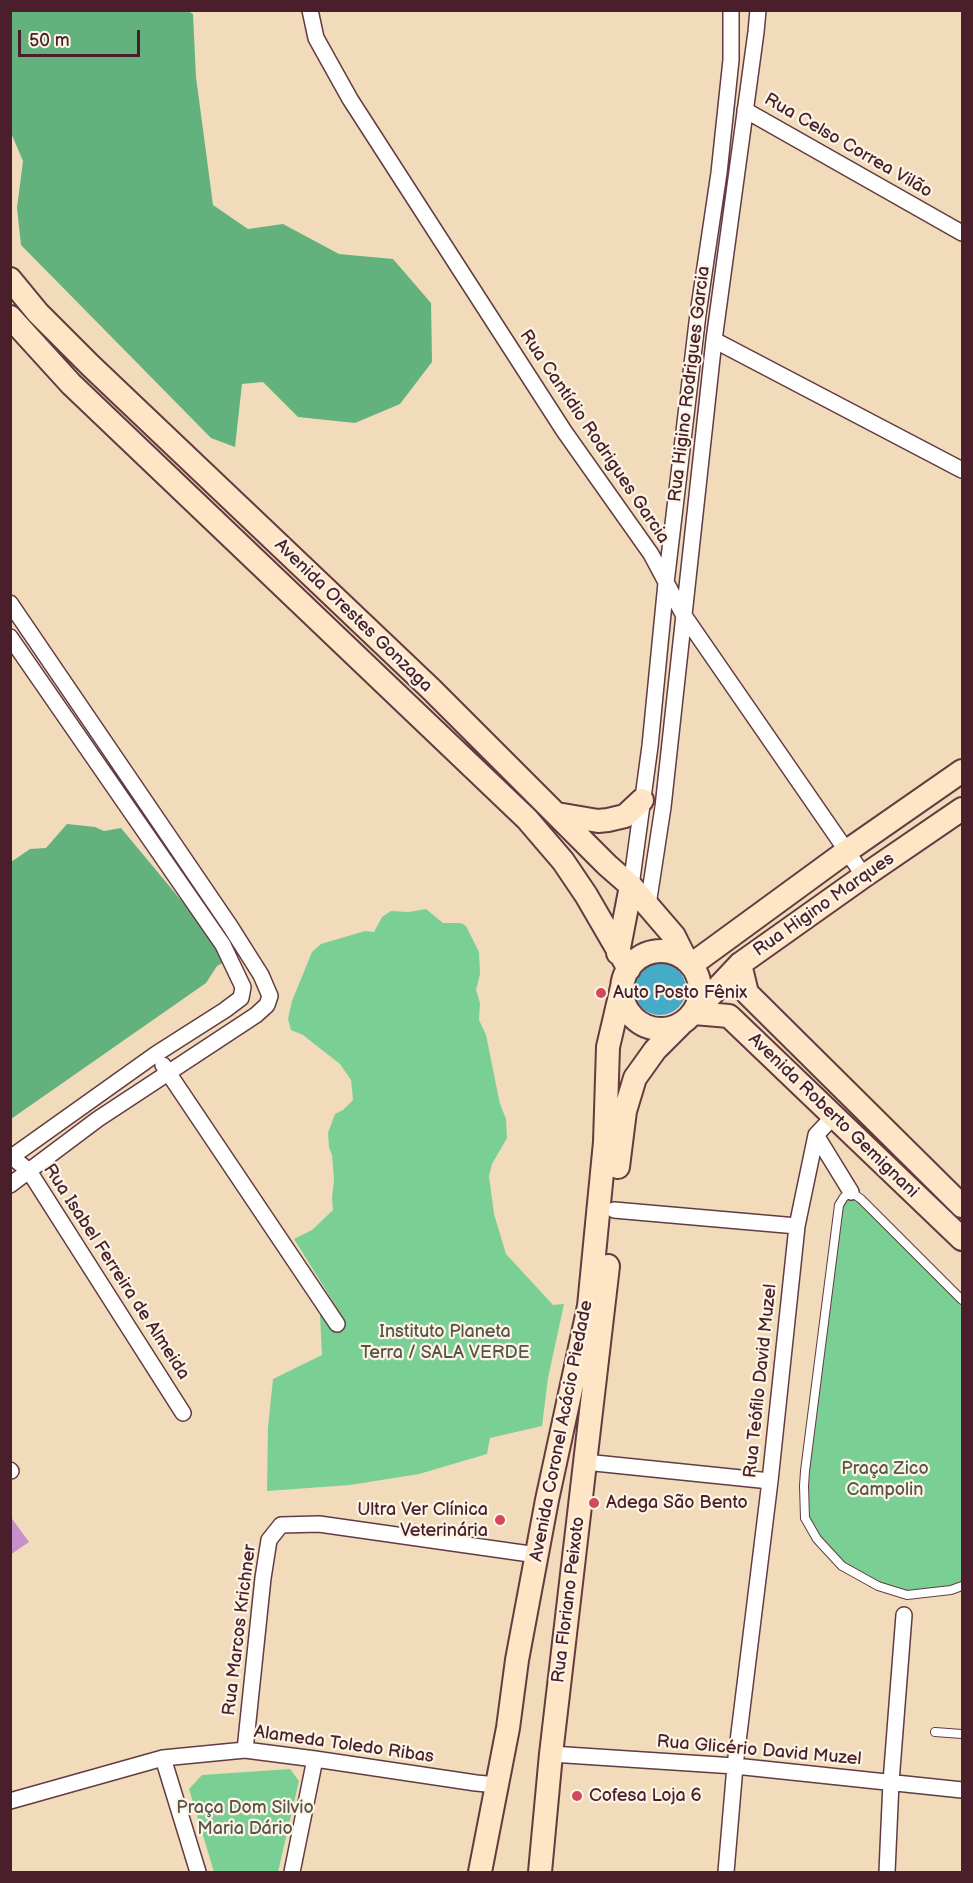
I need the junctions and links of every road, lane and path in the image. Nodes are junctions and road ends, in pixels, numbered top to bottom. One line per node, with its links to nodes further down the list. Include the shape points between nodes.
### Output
1 (310, 10): 10 (street, Rua Cantídio Rodrigues Garcia, via 316,38 350,99 564,431 651,554)
2 (731, 10): 10 (street, Rua Higino Rodrigues Garcia, via 731,60 719,173)
3 (758, 10): 4 (street, Rua Higino Rodrigues Garcia)
4 (745, 110): 5 (street, Rua Celso Correa Vilão); 8 (street, Rua Higino Rodrigues Garcia)
5 (963, 233)
6 (10, 279): 17 (main road, Avenida Orestes Gonzaga, via 91,366)
7 (10, 316): 24 (main road, Avenida Orestes Gonzaga, via 71,384 527,819 563,861 586,896)
8 (714, 340): 9 (street); 12 (street, Rua Higino Rodrigues Garcia)
9 (963, 470)
10 (666, 583): 12 (street, Rua Cantídio Rodrigues Garcia); 15 (street, Rua Higino Rodrigues Garcia)
11 (10, 603): 27 (street, via 230,926 268,990 267,1005 256,1015)
12 (683, 614): 18 (street, Rua Cantídio Rodrigues Garcia); 21 (street, Rua Higino Rodrigues Garcia, via 663,807)
13 (10, 637): 26 (street, via 216,935 243,987 241,998)
14 (963, 771): 18 (main road, Rua Higino Marques)
15 (642, 800): 17 (main road, via 625,816 608,820); 20 (street, Rua Higino Rodrigues Garcia)
16 (963, 809): 19 (main road, Rua Higino Marques)
17 (557, 814): 20 (main road, Avenida Orestes Gonzaga)
18 (848, 851): 19 (street, Rua Cantídio Rodrigues Garcia); 22 (main road, Rua Higino Marques)
19 (864, 876): 23 (main road, Rua Higino Marques)
20 (631, 886): 21 (main road, Avenida Orestes Gonzaga); 24 (main road, Avenida Coronel Acácio Piedade)
21 (648, 905): 22 (main road, Avenida Orestes Gonzaga, via 674,936)
22 (689, 962): 24 (main road, via 660,951 642,956); 25 (main road, via 697,973 701,993)
23 (740, 964): 25 (main road, Rua Higino Marques); 34 (main road, Avenida Roberto Gemignani, via 747,993)
24 (623, 970): 25 (main road, via 623,1000 627,1011 640,1024 657,1030 669,1029); 43 (main road, Avenida Coronel Acácio Piedade, via 608,1047 605,1142 588,1306)
25 (688, 1018): 28 (main road, Avenida Roberto Gemignani, via 729,1016); 35 (main road, Rua Floriano Peixoto, via 635,1078 621,1136)
26 (156, 1054): 27 (street); 30 (street)
27 (169, 1073): 31 (street, via 98,1119); 39 (street)
28 (833, 1117): 29 (street); 37 (main road, Avenida Roberto Gemignani)
29 (816, 1135): 33 (street); 36 (street, Rua Teófilo David Muzel)
30 (11, 1157): 31 (street, Rua Isabel Ferreira de Almeida)
31 (30, 1171): 32 (street); 40 (street, Rua Isabel Ferreira de Almeida)
32 (10, 1185)
33 (851, 1192): 38 (lane); 44 (lane, via 839,1205 805,1471 805,1518 817,1539 842,1566 878,1586 907,1595)
34 (963, 1206)
35 (614, 1210): 36 (street); 41 (main road, Rua Floriano Peixoto)
36 (797, 1227): 42 (street, Rua Teófilo David Muzel)
37 (963, 1239)
38 (963, 1300)
39 (337, 1324)
40 (183, 1413)
41 (585, 1462): 42 (street); 49 (main road, Rua Floriano Peixoto)
42 (770, 1481): 52 (street, Rua Teófilo David Muzel)
43 (537, 1555): 48 (street, Rua Marcos Krichner, via 319,1524 280,1525 269,1540 263,1578); 54 (main road, Avenida Coronel Acácio Piedade)
44 (963, 1586)
45 (904, 1615): 53 (street)
46 (935, 1732): 47 (lane)
47 (963, 1734)
48 (245, 1750): 50 (street, Alameda Toledo Ribas); 51 (street, Alameda Toledo Ribas)
49 (551, 1754): 52 (street, Rua Glicério David Muzel); 60 (main road, Rua Floriano Peixoto)
50 (163, 1758): 56 (street, Alameda Toledo Ribas); 58 (street)
51 (315, 1759): 54 (street, Alameda Toledo Ribas); 59 (street)
52 (735, 1766): 53 (street, Rua Glicério David Muzel); 61 (street, Rua Teófilo David Muzel)
53 (891, 1782): 55 (street, Rua Glicério David Muzel); 62 (street)
54 (497, 1785): 57 (main road, Avenida Coronel Acácio Piedade)
55 (963, 1790)
56 (10, 1801)
57 (483, 1871)
58 (198, 1872)
59 (292, 1872)
60 (539, 1872)
61 (726, 1872)
62 (887, 1872)

